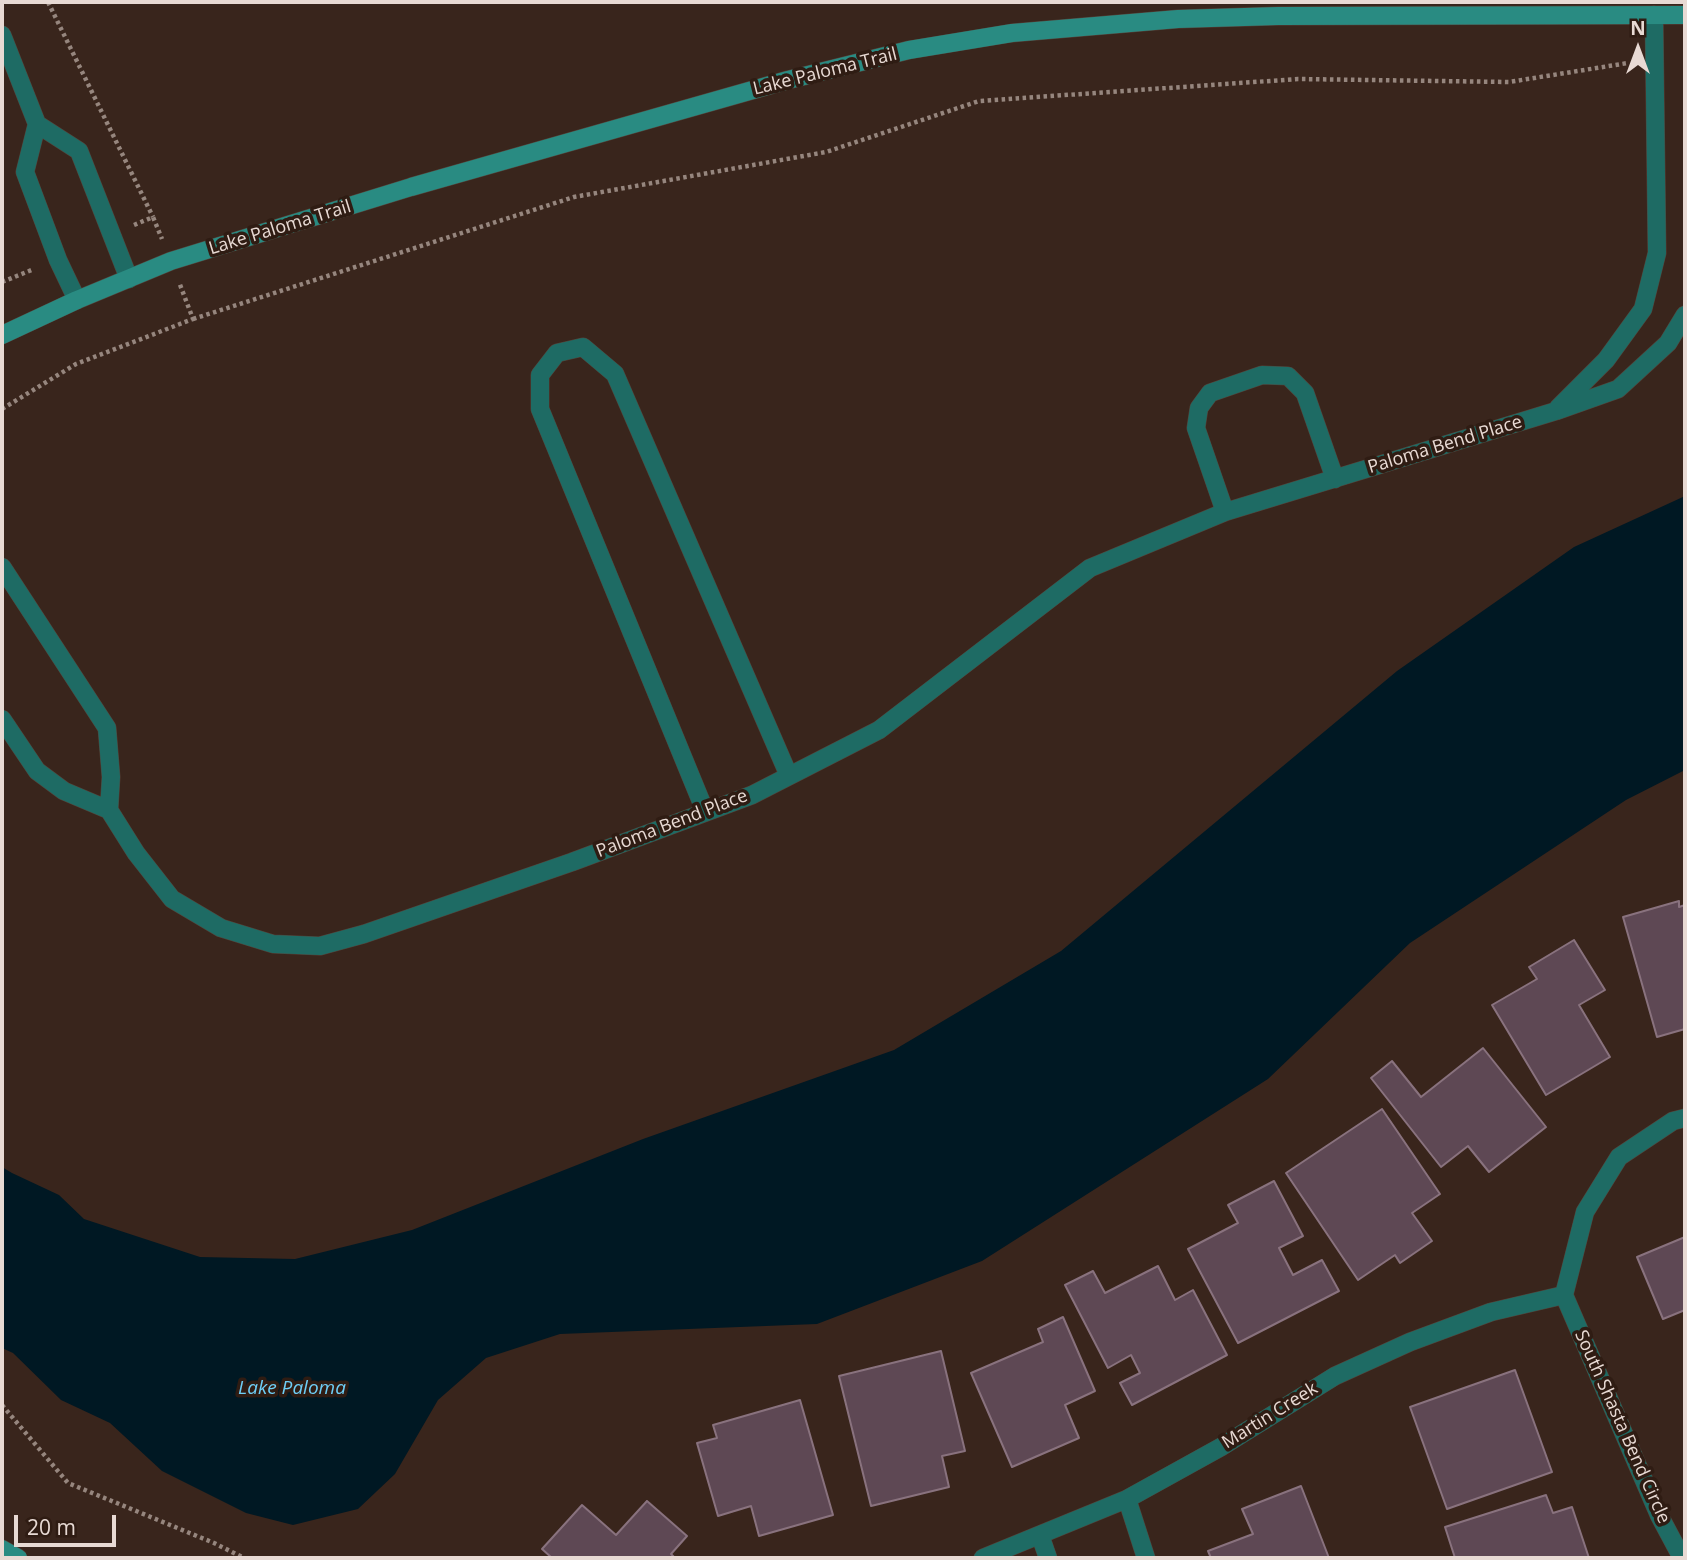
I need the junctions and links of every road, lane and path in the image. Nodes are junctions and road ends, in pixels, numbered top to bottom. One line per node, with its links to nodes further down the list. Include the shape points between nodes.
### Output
1 (48, 2): 7 (path)
2 (1654, 15): 3 (street, Lake Paloma Trail); 5 (street, Paloma Bend Place); 8 (street, Lake Paloma Trail, via 1178,19 1012,33 922,48 788,80 424,183 172,261)
3 (1685, 15)
4 (2, 35): 6 (street)
5 (1655, 60): 11 (path, via 1509,82 1298,79 979,101 826,152 574,197); 13 (street, Paloma Bend Place, via 1657,253 1643,309 1606,360)
6 (37, 124): 8 (street, via 79,151); 9 (street, via 25,173)
7 (153, 217)
8 (129, 279): 9 (street, Lake Paloma Trail)
9 (77, 300): 12 (street, Lake Paloma Trail)
10 (1685, 315): 13 (street, Paloma Bend Place, via 1668,343 1618,389)
11 (193, 319)
12 (2, 335)
13 (1556, 411): 14 (street, Paloma Bend Place)
14 (1335, 479): 15 (street, Paloma Bend Place); 15 (street, via 1306,393 1288,376 1262,375 1210,393 1199,408 1196,428)
15 (1225, 512): 18 (street, Paloma Bend Place, via 1090,568 879,730)
16 (2, 567): 19 (street, via 107,728)
17 (2, 719): 19 (street, via 37,771 64,791)
18 (789, 776): 20 (street, Paloma Bend Place); 20 (street, via 615,374 583,347 557,354 540,375 540,409)
19 (109, 810): 20 (street, Paloma Bend Place, via 172,899 221,928 273,944 320,946 546,871)
20 (705, 811)
21 (1685, 1118): 22 (street, via 1619,1157 1585,1212)
22 (1564, 1295): 24 (street, Martin Creek, via 1491,1312 1335,1376); 32 (street, South Shasta Bend Circle)
23 (2, 1405): 28 (path, via 68,1483)
24 (1127, 1499): 25 (street, Martin Creek); 31 (street)
25 (1040, 1535): 29 (street, Martin Creek); 30 (street)
26 (2, 1549): 27 (street)
27 (18, 1558)
28 (244, 1558)
29 (983, 1558)
30 (1048, 1558)
31 (1146, 1558)
32 (1682, 1558)

